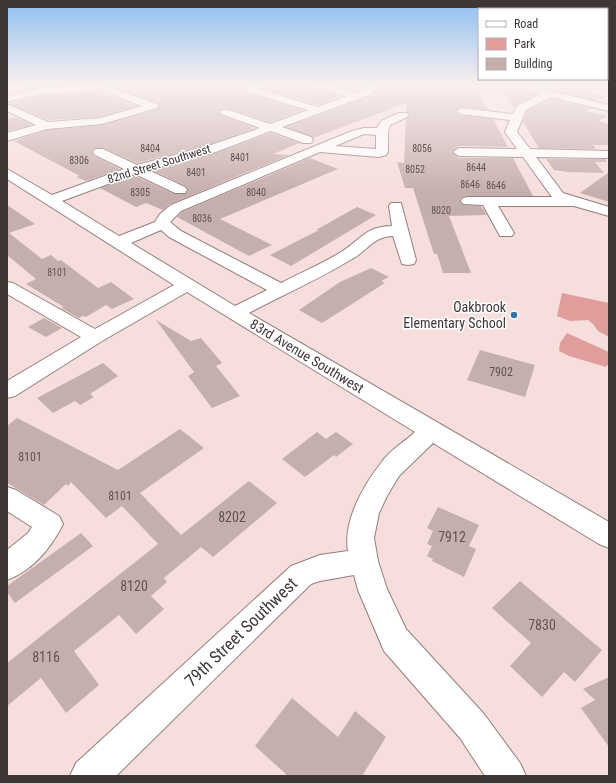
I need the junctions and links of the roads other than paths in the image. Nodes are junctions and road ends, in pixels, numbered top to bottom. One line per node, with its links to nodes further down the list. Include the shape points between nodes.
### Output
1 (35, 121): 7 (street)
2 (104, 121): 7 (street)
3 (251, 121): 8 (street)
4 (289, 121): 8 (street, 82nd Street Southwest)
5 (391, 121): 9 (street, via 385,123)
6 (516, 121): 15 (street, via 511,132)
7 (46, 126): 10 (street)
8 (271, 127): 11 (street); 17 (street, 82nd Street Southwest, via 212,149)
9 (382, 132): 12 (street, via 356,133); 12 (street, via 382,152 379,153)
10 (7, 137)
11 (307, 140)
12 (321, 149): 26 (street, via 176,208 165,217)
13 (99, 152): 17 (street)
14 (459, 152): 15 (street)
15 (527, 153): 16 (street); 23 (street, via 558,196)
16 (607, 154)
17 (136, 169): 19 (street); 20 (street, 82nd Street Southwest)
18 (7, 173): 20 (street, 83rd Avenue Southwest)
19 (180, 190)
20 (51, 200): 29 (street, 83rd Avenue Southwest)
21 (468, 201): 22 (street)
22 (488, 201): 23 (street); 28 (street)
23 (575, 202): 25 (street)
24 (396, 206): 27 (street)
25 (609, 212)
26 (163, 224): 29 (street); 33 (street, via 175,234)
27 (400, 231): 30 (street); 33 (street, via 382,231 348,255)
28 (506, 233)
29 (118, 242): 31 (street, 83rd Avenue Southwest)
30 (408, 260)
31 (187, 285): 34 (street, 83rd Avenue Southwest); 35 (street)
32 (7, 287): 35 (street)
33 (281, 290): 34 (street)
34 (235, 313): 37 (street, 83rd Avenue Southwest)
35 (95, 337): 36 (street)
36 (7, 391)
37 (432, 430): 39 (street, 83rd Avenue Southwest); 40 (street, via 390,469 376,492 366,513 360,538)
38 (7, 498): 41 (street, via 49,524 38,542)
39 (609, 536)
40 (364, 562): 42 (street, 79th Street Southwest, via 320,568 302,575); 43 (street, via 394,640 472,726)
41 (7, 567)
42 (90, 776)
43 (507, 776)

